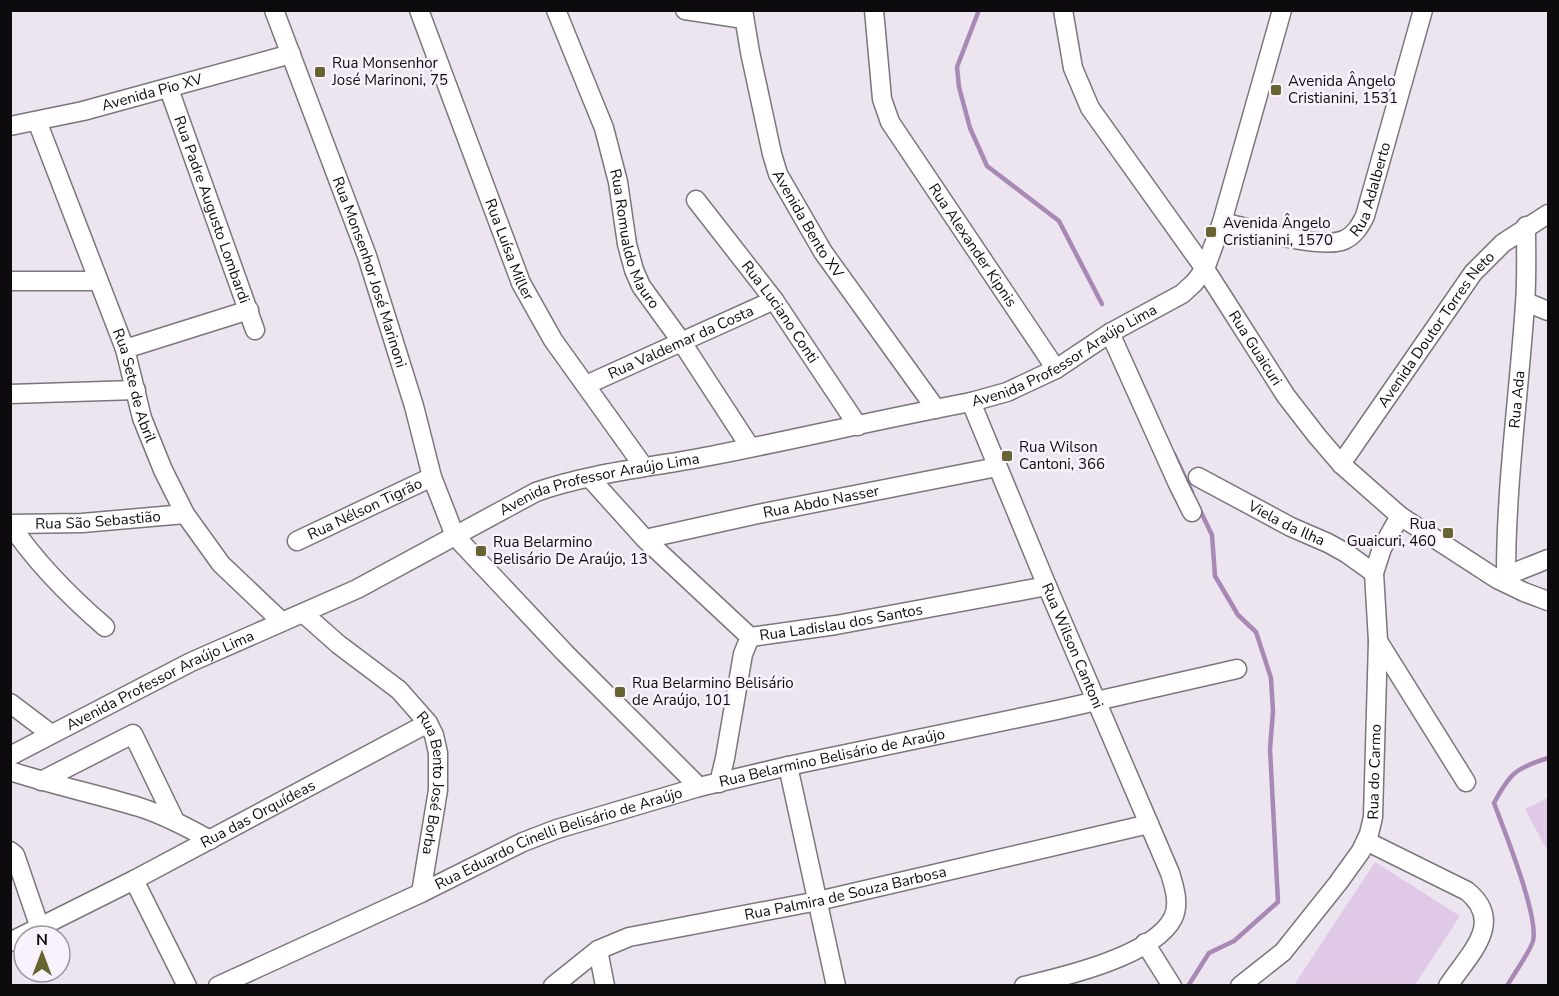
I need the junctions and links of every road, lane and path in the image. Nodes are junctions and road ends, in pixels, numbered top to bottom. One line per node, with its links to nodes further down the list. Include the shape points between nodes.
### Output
1 (274, 10): 10 (street, Rua Monsenhor José Marinoni)
2 (419, 10): 30 (street, Rua Luísa Miller, via 521,282 553,340)
3 (556, 10): 27 (street, Rua Romualdo Mauro, via 604,128 633,270)
4 (685, 10): 9 (street)
5 (874, 10): 29 (street, Rua Alexander Kipnis, via 882,99 890,122)
6 (1063, 10): 18 (street, Rua Guaicuri, via 1073,68 1090,108)
7 (1282, 10): 16 (street)
8 (1422, 10): 16 (street, Rua Adalberto, via 1365,216 1357,230 1347,239 1326,244)
9 (744, 15): 34 (street, Avenida Bento XV, via 778,174 823,252)
10 (291, 54): 11 (street, Avenida Pio XV); 40 (street, Rua Monsenhor José Marinoni, via 389,323)
11 (169, 89): 12 (street, Avenida Pio XV); 23 (street, Rua Padre Augusto Lombardi)
12 (38, 121): 13 (street, Avenida Pio XV); 20 (street, Rua Sete de Abril)
13 (10, 126)
14 (696, 200): 21 (street, Rua Luciano Conti)
15 (1548, 214): 17 (street, Avenida Doutor Torres Neto)
16 (1222, 222): 18 (street)
17 (1526, 226): 22 (street, Rua Ada); 37 (street, Avenida Doutor Torres Neto, via 1473,273)
18 (1205, 269): 26 (street, Avenida Professor Araújo Lima, via 1182,294); 37 (street, Rua Guaicuri, via 1286,396)
19 (10, 281): 20 (street)
20 (97, 281): 28 (street, Rua Sete de Abril)
21 (774, 300): 27 (street, Rua Valdemar da Costa); 35 (street, Rua Luciano Conti)
22 (1526, 302): 24 (street); 52 (street, Rua Ada)
23 (249, 310): 25 (street, Rua Padre Augusto Lombardi); 28 (street)
24 (1548, 310)
25 (255, 330)
26 (1110, 333): 29 (street, Avenida Professor Araújo Lima); 43 (street)
27 (681, 341): 30 (street, Rua Valdemar da Costa); 36 (street, Rua Romualdo Mauro)
28 (124, 349): 31 (street, Rua Sete de Abril)
29 (1056, 369): 33 (street, Avenida Professor Araújo Lima, via 1007,392)
30 (586, 385): 38 (street, Rua Luísa Miller)
31 (136, 390): 32 (street); 44 (street, Rua Sete de Abril, via 150,440)
32 (10, 394)
33 (971, 402): 34 (street, Avenida Professor Araújo Lima); 39 (street, Rua Wilson Cantoni)
34 (936, 409): 35 (street, Avenida Professor Araújo Lima)
35 (858, 426): 36 (street, Avenida Professor Araújo Lima)
36 (750, 447): 38 (street, Avenida Professor Araújo Lima)
37 (1341, 464): 45 (street, Rua Guaicuri)
38 (644, 467): 42 (street, Avenida Professor Araújo Lima)
39 (997, 467): 48 (street, Rua Abdo Nasser); 53 (street, Rua Wilson Cantoni)
40 (432, 477): 47 (street, Rua Monsenhor José Marinoni); 49 (street, Rua Nélson Tigrão)
41 (1198, 477): 51 (street, Viela da Ilha, via 1347,553)
42 (590, 478): 47 (street, Avenida Professor Araújo Lima, via 536,492); 48 (street, Rua Ladislau dos Santos)
43 (1192, 512)
44 (185, 514): 46 (street, Rua São Sebastião, via 82,523); 56 (street, Rua Sete de Abril, via 222,564)
45 (1400, 516): 51 (street, Rua do Carmo, via 1382,548); 52 (street, Rua Guaicuri)
46 (10, 524): 57 (street, via 47,573)
47 (455, 536): 55 (street, Avenida Professor Araújo Lima); 71 (street, Rua Belarmino Belisário de Araújo)
48 (645, 539): 58 (street, Rua Ladislau dos Santos)
49 (297, 541)
50 (1548, 559): 52 (street)
51 (1374, 573): 59 (street, Rua do Carmo)
52 (1502, 577): 54 (street, Rua Guaicuri, via 1524,592)
53 (1047, 586): 58 (street, Rua Ladislau dos Santos); 61 (street, Rua Wilson Cantoni)
54 (1548, 601)
55 (303, 614): 56 (street, Avenida Professor Araújo Lima); 63 (street, Rua Bento José Borba, via 399,690)
56 (280, 621): 64 (street, Avenida Professor Araújo Lima)
57 (105, 627)
58 (750, 637): 70 (street, via 741,661)
59 (1378, 641): 69 (street); 75 (street, Rua do Carmo, via 1373,817)
60 (1237, 669): 61 (street, Rua Belarmino Belisário de Araújo)
61 (1096, 701): 66 (street, Rua Belarmino Belisário de Araújo); 73 (street, Rua Wilson Cantoni)
62 (10, 703): 64 (street)
63 (428, 723): 74 (street, Rua das Orquídeas); 78 (street, Rua Bento José Borba, via 438,753 439,772)
64 (51, 734): 65 (street, Avenida Professor Araújo Lima)
65 (10, 756)
66 (788, 766): 70 (street, Rua Belarmino Belisário de Araújo); 79 (street)
67 (10, 771): 68 (street, Rua das Orquídeas)
68 (41, 781): 72 (street, Rua das Orquídeas, via 140,807); 72 (street, via 133,734)
69 (1466, 782)
70 (718, 783): 71 (street, Rua Belarmino Belisário de Araújo)
71 (699, 787): 78 (street, Rua Eduardo Cinelli Belisário de Araújo, via 557,829)
72 (175, 821): 74 (street, Rua das Orquídeas)
73 (1149, 824): 79 (street, Rua Palmira de Souza Barbosa); 82 (street, Rua Wilson Cantoni, via 1175,889 1176,905 1164,930)
74 (210, 840): 77 (street)
75 (1366, 841): 91 (street, Rua do Carmo, via 1283,952); 92 (street, via 1467,891 1481,906 1485,926 1482,936)
76 (10, 851): 80 (street, via 15,855)
77 (134, 880): 81 (street); 84 (street)
78 (421, 893): 85 (street)
79 (818, 902): 83 (street, Rua Palmira de Souza Barbosa, via 628,937); 88 (street)
80 (39, 924)
81 (48, 924)
82 (1145, 943): 89 (street, via 1074,974); 90 (street)
83 (598, 950): 86 (street, Rua Palmira de Souza Barbosa); 87 (street)
84 (187, 986)
85 (218, 986)
86 (553, 986)
87 (605, 986)
88 (836, 986)
89 (1024, 986)
90 (1172, 986)
91 (1240, 986)
92 (1448, 986)

